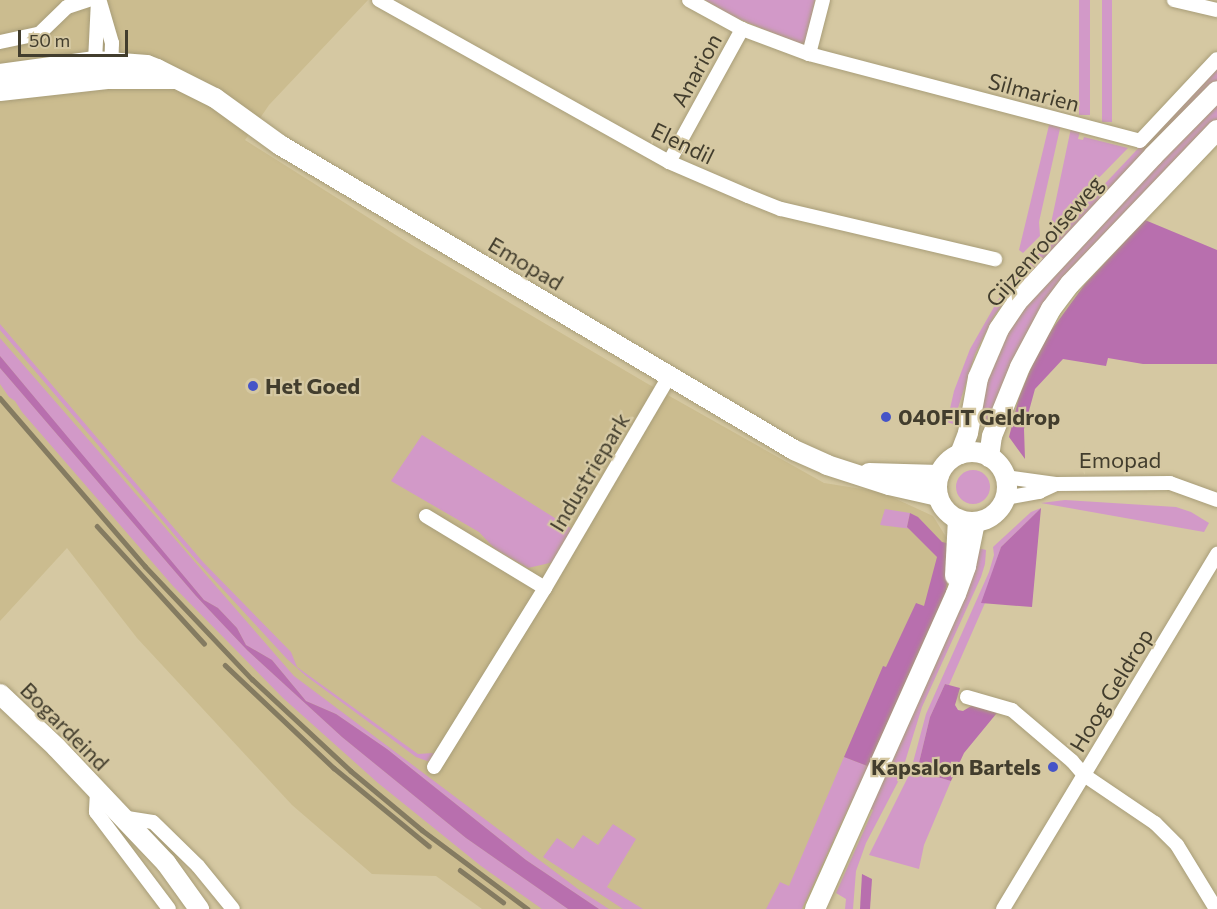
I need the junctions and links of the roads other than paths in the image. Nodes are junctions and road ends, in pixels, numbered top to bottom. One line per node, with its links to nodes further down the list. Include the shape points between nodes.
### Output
1 (89, 0): 9 (street, via 66,8 39,34)
2 (99, 0): 12 (street, via 110,29)
3 (380, 0): 17 (street, Elendil)
4 (689, 0): 8 (street)
5 (823, 0): 10 (street)
6 (1174, 0): 7 (street)
7 (1217, 10)
8 (742, 29): 10 (street); 17 (street, Anarion)
9 (0, 42)
10 (809, 54): 11 (street, Silmarien, via 1140,141)
11 (1217, 59)
12 (105, 67): 13 (main road, Emopad); 14 (main road, Emopad); 19 (main road, Emopad, via 152,66 215,98 280,145)
13 (0, 74)
14 (0, 91)
15 (1217, 91): 20 (main road, Gijzenrooiseweg, via 1017,302 999,329 978,378)
16 (1217, 130): 21 (main road, via 1070,284 1051,309 1020,367 992,436)
17 (669, 162): 18 (street, Elendil, via 781,209)
18 (995, 259)
19 (669, 377): 22 (main road, Emopad, via 794,450 827,465); 32 (street, Industriepark)
20 (960, 454): 21 (main road); 23 (main road)
21 (989, 457): 24 (main road)
22 (860, 473): 23 (main road, Emopad); 26 (main road, Emopad, via 889,485)
23 (939, 475): 26 (main road)
24 (1005, 477): 25 (street, Emopad); 27 (main road)
25 (1056, 484): 27 (street, Emopad, via 1039,492); 28 (street, Emopad, via 1170,483)
26 (938, 495): 30 (main road, via 948,512)
27 (1005, 498): 30 (main road, via 996,511)
28 (1217, 500)
29 (426, 516): 32 (street)
30 (967, 520): 42 (main road, via 956,594)
31 (1217, 554): 36 (street, Hoog Geldrop)
32 (545, 588): 35 (street, Industriepark)
33 (0, 694): 37 (main road, Bogardeind)
34 (967, 697): 36 (street, via 1012,710)
35 (434, 767)
36 (1084, 775): 43 (street, Hoog Geldrop); 44 (street, via 1170,837)
37 (97, 791): 38 (main road, Bogardeind); 40 (street, Bogardeind, via 96,812)
38 (122, 817): 39 (main road, Bogardeind, via 166,863); 41 (street, via 153,822 198,866)
39 (199, 908)
40 (169, 909)
41 (233, 909)
42 (815, 909)
43 (1003, 909)
44 (1216, 909)

